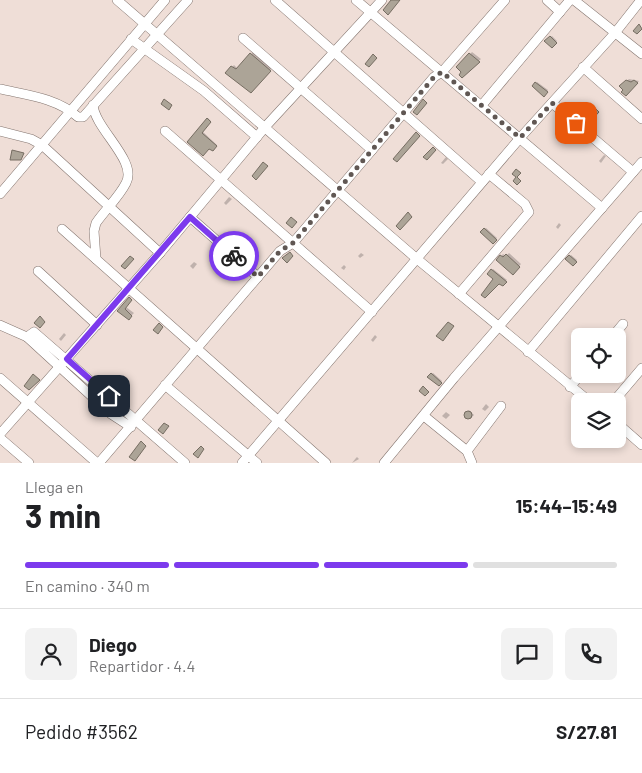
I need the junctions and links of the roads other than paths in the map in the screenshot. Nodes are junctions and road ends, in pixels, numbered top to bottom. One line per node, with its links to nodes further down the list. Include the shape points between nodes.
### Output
1 (117, 0): 13 (street)
2 (165, 0): 13 (street)
3 (188, 0): 15 (street)
4 (275, 0): 19 (street)
5 (356, 0): 12 (street)
6 (382, 0): 12 (street)
7 (505, 0): 22 (street)
8 (547, 0): 11 (street)
9 (572, 0): 11 (street); 14 (street)
10 (641, 0): 14 (street)
11 (560, 12): 27 (street)
12 (371, 13): 19 (street); 22 (street)
13 (145, 23): 15 (street); 17 (street)
14 (615, 33): 20 (street); 21 (street)
15 (158, 34): 18 (street); 31 (street)
16 (243, 38): 24 (street)
17 (131, 39): 18 (street); 28 (street)
18 (144, 48): 26 (street); 34 (street, via 204,91)
19 (334, 53): 24 (street); 29 (street)
20 (642, 54)
21 (583, 67): 25 (street); 30 (street)
22 (442, 72): 27 (street); 29 (street)
23 (0, 89): 28 (street, via 52,101)
24 (300, 89): 31 (street); 37 (street)
25 (552, 103): 35 (street); 39 (street)
26 (93, 105): 28 (street, via 83,117); 45 (street, via 94,117 125,161 128,171 127,182)
27 (482, 105): 35 (street)
28 (70, 110): 36 (street)
29 (403, 113): 37 (street); 42 (street)
30 (642, 119)
31 (266, 126): 34 (street); 43 (street)
32 (165, 130): 41 (street)
33 (0, 131): 36 (street, via 31,138)
34 (257, 137): 41 (street)
35 (520, 138): 40 (street); 46 (street)
36 (42, 146): 44 (street); 45 (street)
37 (372, 150): 43 (street)
38 (642, 162): 39 (street)
39 (633, 172): 46 (street)
40 (489, 174): 42 (street); 57 (street, via 525,204 529,212)
41 (221, 180): 48 (street); 50 (street)
42 (482, 182): 53 (street)
43 (338, 190): 50 (street); 53 (street)
44 (0, 194)
45 (108, 206): 51 (street); 52 (street, via 94,231)
46 (602, 208): 62 (street)
47 (642, 216): 66 (street)
48 (190, 217): 51 (street); 55 (street)
49 (62, 229): 52 (street)
50 (293, 243): 55 (street, via 280,251); 58 (street)
51 (160, 253): 56 (street)
52 (96, 259): 56 (street)
53 (417, 259): 57 (street); 58 (street)
54 (38, 271): 59 (street)
55 (258, 277): 65 (street)
56 (129, 288): 59 (street); 65 (street)
57 (459, 294): 62 (street)
58 (372, 312): 80 (street)
59 (96, 324): 67 (street)
60 (623, 324): 63 (street)
61 (0, 325): 64 (street)
62 (499, 328): 66 (street); 78 (street)
63 (620, 328)
64 (26, 337): 67 (street, via 34,332); 68 (street)
65 (196, 349): 72 (street); 80 (street)
66 (528, 352): 73 (street)
67 (67, 359): 68 (street); 79 (street)
68 (60, 368): 76 (street); 81 (street)
69 (641, 372): 75 (street)
70 (0, 378): 76 (street)
71 (573, 383): 73 (street)
72 (166, 385): 79 (street); 87 (street)
73 (570, 387): 74 (street)
74 (578, 393)
75 (621, 393)
76 (28, 402): 83 (street); 89 (street)
77 (501, 406): 86 (street)
78 (424, 416): 86 (street); 93 (street)
79 (137, 420): 81 (street); 90 (street)
80 (278, 421): 87 (street); 92 (street)
81 (130, 427): 89 (street)
82 (626, 431): 85 (street)
83 (0, 434)
84 (0, 438): 88 (street)
85 (642, 444)
86 (467, 450): 94 (street)
87 (246, 460): 91 (street)
88 (29, 463)
89 (98, 463)
90 (185, 463)
91 (257, 463)
92 (326, 463)
93 (384, 463)
94 (472, 463)

